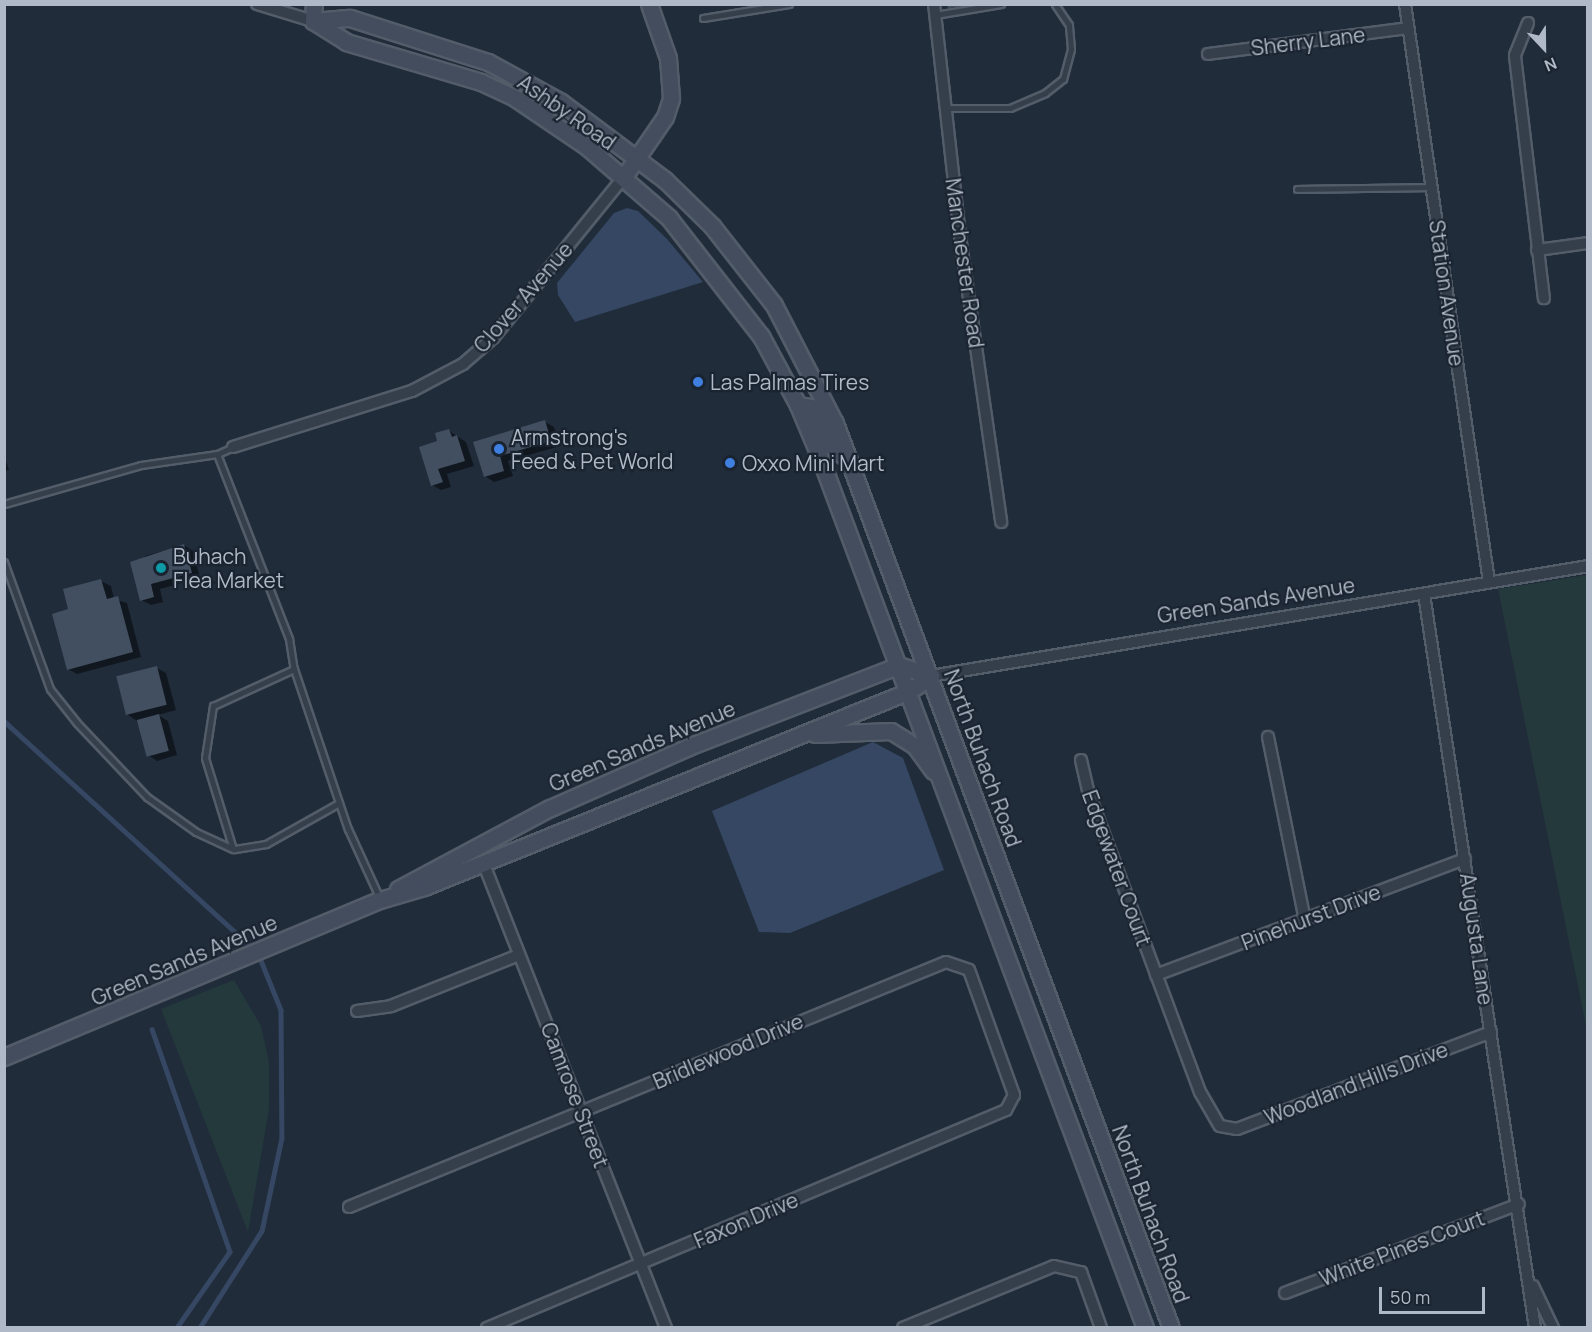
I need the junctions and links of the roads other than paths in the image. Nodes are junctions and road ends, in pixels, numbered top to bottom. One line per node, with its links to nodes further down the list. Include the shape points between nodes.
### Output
1 (257, 4): 10 (street, Ashby Road)
2 (314, 4): 10 (main road)
3 (649, 4): 17 (main road, via 668,58 671,98 665,117)
4 (789, 4): 9 (lane)
5 (1001, 4): 8 (lane)
6 (1055, 4): 16 (lane, via 1069,25 1071,50 1063,79 1045,93 1010,108)
7 (1405, 4): 12 (street, Station Avenue)
8 (935, 10): 16 (street, Manchester Road)
9 (703, 18)
10 (313, 21): 14 (main road, Ashby Road, via 350,18); 15 (main road, Ashby Road, via 346,42)
11 (1528, 23): 23 (street, via 1515,56)
12 (1408, 28): 13 (street, Sherry Lane); 19 (street, Station Avenue)
13 (1208, 54)
14 (488, 62): 15 (main road); 17 (main road, Ashby Road, via 561,102)
15 (480, 82): 18 (main road, Ashby Road, via 515,98 586,146)
16 (946, 108): 30 (street, Manchester Road)
17 (638, 158): 18 (main road); 21 (main road, Ashby Road)
18 (623, 178): 25 (main road, Ashby Road, via 669,218 702,256 761,336); 26 (street, Clover Avenue, via 493,338 463,364 412,391)
19 (1432, 187): 20 (lane); 33 (street, Station Avenue)
20 (1297, 189)
21 (712, 226): 28 (main road, North Buhach Road, via 774,305 808,365)
22 (1587, 243): 23 (street)
23 (1538, 250): 24 (street)
24 (1544, 298)
25 (798, 405): 28 (main road, via 811,407 831,446); 35 (main road)
26 (233, 447): 27 (lane)
27 (217, 454): 29 (lane, via 141,465); 36 (lane, via 289,639)
28 (849, 460): 37 (main road, North Buhach Road)
29 (4, 504)
30 (1001, 522)
31 (4, 562): 44 (lane, via 50,689 77,723 147,797 196,832)
32 (1587, 566): 33 (street, Green Sands Avenue)
33 (1489, 582): 34 (street, Green Sands Avenue)
34 (1424, 594): 37 (street, Green Sands Avenue); 45 (street, Augusta Lane)
35 (899, 664): 37 (main road, Green Sands Avenue); 38 (main road); 47 (main road, Green Sands Avenue, via 622,775 550,808)
36 (294, 669): 43 (lane); 44 (lane, via 213,706 205,758)
37 (931, 676): 38 (main road, Green Sands Avenue); 67 (main road, North Buhach Road)
38 (909, 691): 39 (main road, Green Sands Avenue); 42 (main road)
39 (801, 735): 42 (main road, via 891,731 915,746); 46 (main road, Green Sands Avenue)
40 (1268, 737): 48 (street)
41 (1081, 760): 50 (street, Edgewater Court, via 1088,791)
42 (950, 796): 66 (main road)
43 (339, 803): 44 (lane, via 266,844); 47 (lane)
44 (232, 849)
45 (1465, 859): 48 (street, Pinehurst Drive); 52 (street, Augusta Lane)
46 (483, 862): 47 (main road, Green Sands Avenue, via 423,888); 49 (street, Camrose Street)
47 (380, 900): 53 (main road, Green Sands Avenue)
48 (1305, 920): 50 (street, Pinehurst Drive)
49 (519, 955): 51 (street, via 392,1006); 55 (street, Camrose Street)
50 (1156, 975): 56 (street, Edgewater Court, via 1200,1092)
51 (357, 1011)
52 (1491, 1032): 56 (street, Woodland Hills Drive, via 1238,1129); 57 (street, Augusta Lane)
53 (4, 1057)
54 (1006, 1110): 55 (street, Bridlewood Drive, via 1014,1095 969,970 946,962); 59 (street, Faxon Drive)
55 (582, 1113): 58 (street, Bridlewood Drive); 59 (street, Camrose Street)
56 (1220, 1126)
57 (1519, 1204): 60 (street, Augusta Lane); 61 (street, White Pines Court)
58 (349, 1207)
59 (641, 1263): 62 (street, Faxon Drive); 63 (street, Camrose Street)
60 (1532, 1284): 68 (street, Augusta Lane); 69 (street, Augusta Lane)
61 (1285, 1293)
62 (487, 1328)
63 (666, 1328)
64 (903, 1328): 65 (street, via 1054,1266 1081,1272)
65 (1101, 1328)
66 (1145, 1328)
67 (1171, 1328)
68 (1535, 1328)
69 (1553, 1328)

